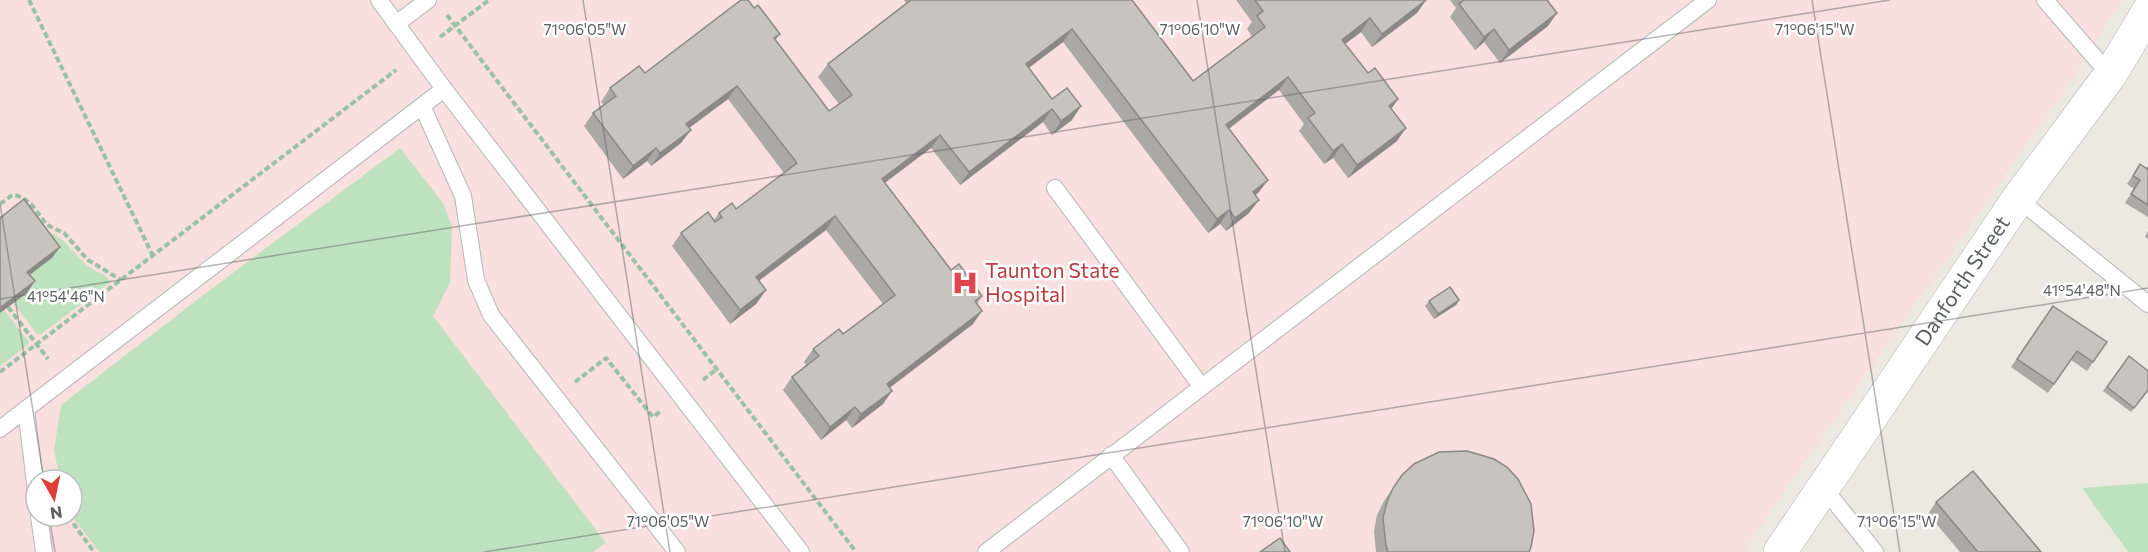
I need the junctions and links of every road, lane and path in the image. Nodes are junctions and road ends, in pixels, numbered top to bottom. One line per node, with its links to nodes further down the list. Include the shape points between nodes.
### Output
1 (29, 0): 19 (path)
2 (379, 0): 9 (lane)
3 (428, 0): 9 (lane)
4 (489, 0): 10 (path)
5 (1708, 0): 28 (lane)
6 (2045, 0): 13 (lane)
7 (445, 12): 10 (path)
8 (2148, 12): 13 (street, Danforth Street)
9 (396, 24): 14 (lane)
10 (455, 25): 11 (path); 25 (path)
11 (440, 37)
12 (396, 70): 19 (path)
13 (2110, 75): 17 (street, Danforth Street)
14 (444, 89): 15 (lane); 41 (lane)
15 (422, 106): 29 (lane, via 463,196 476,280 491,315); 30 (lane)
16 (1055, 188): 28 (lane)
17 (2018, 199): 21 (lane); 35 (street, Danforth Street)
18 (0, 204): 20 (path, via 11,196 23,198 88,260)
19 (153, 256): 20 (path)
20 (121, 280): 23 (path)
21 (2148, 304)
22 (8, 307): 23 (path)
23 (37, 345): 24 (path); 26 (path)
24 (48, 359)
25 (717, 369): 27 (path); 42 (path)
26 (0, 372)
27 (703, 380)
28 (1201, 386): 33 (lane)
29 (556, 397): 31 (path, via 606,358 653,417); 40 (lane)
30 (26, 409): 32 (lane); 34 (lane)
31 (662, 410)
32 (0, 429)
33 (1111, 455): 43 (lane); 44 (lane)
34 (33, 468)
35 (1823, 487): 45 (street, Danforth Street); 46 (lane)
36 (41, 528): 38 (lane)
37 (77, 528): 39 (path)
38 (44, 552)
39 (94, 552)
40 (677, 552)
41 (801, 552)
42 (856, 552)
43 (986, 552)
44 (1181, 552)
45 (1780, 552)
46 (1875, 552)

